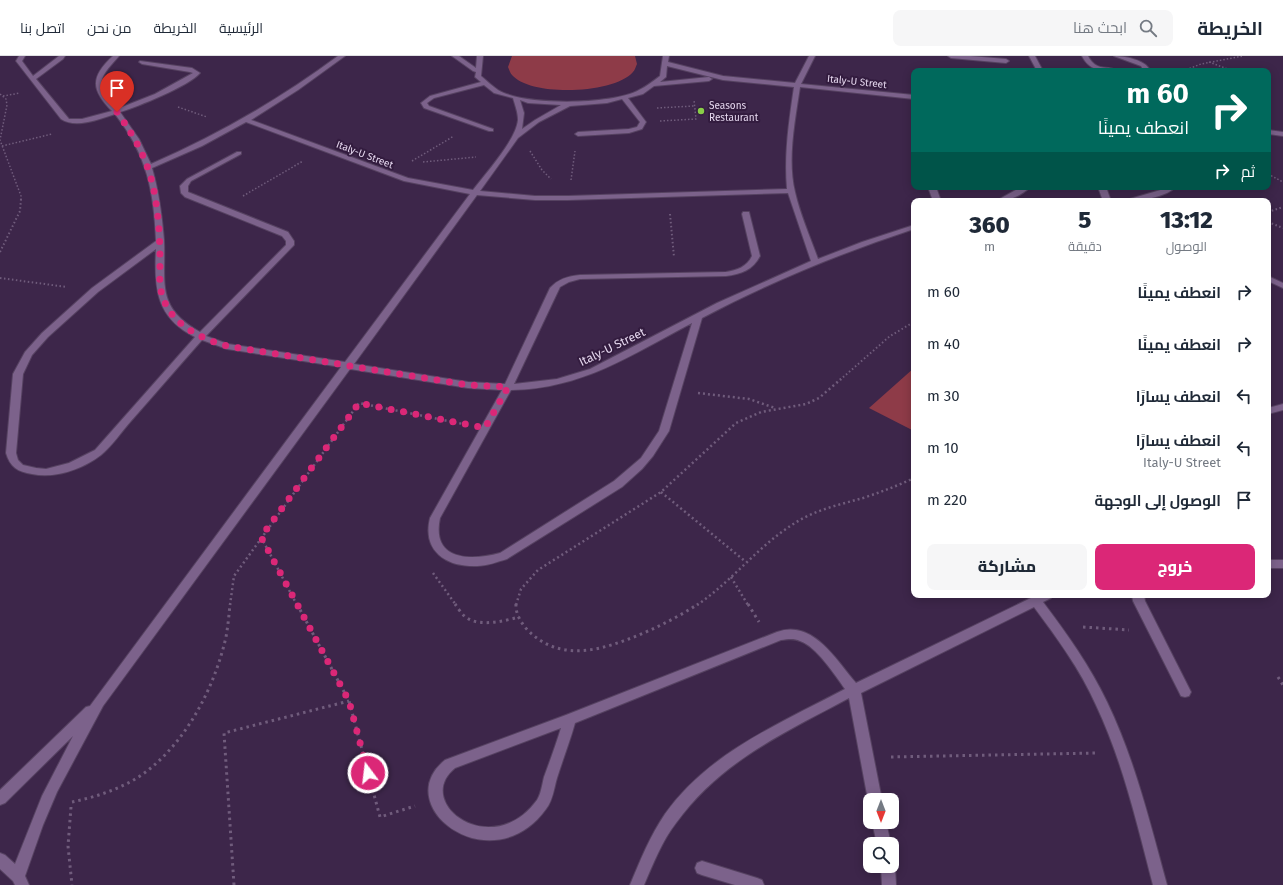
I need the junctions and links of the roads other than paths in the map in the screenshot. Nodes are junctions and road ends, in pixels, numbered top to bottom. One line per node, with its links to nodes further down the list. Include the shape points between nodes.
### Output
1 (22, 56): 20 (street, via 20,61)
2 (62, 56): 20 (street)
3 (116, 56): 29 (street, Italy-U Street, via 103,69 98,83 102,96)
4 (342, 56): 30 (street, via 300,87)
5 (455, 56): 19 (street)
6 (480, 56): 19 (street)
7 (666, 56): 15 (street)
8 (812, 56): 24 (street)
9 (951, 56): 13 (street)
10 (1032, 56): 16 (street)
11 (1085, 56): 17 (street, via 1087,62)
12 (1117, 56): 18 (street)
13 (1006, 61)
14 (142, 62): 29 (street, via 197,73 153,98)
15 (667, 64): 21 (street, Italy-U Street); 23 (street, via 662,77)
16 (1039, 68)
17 (1099, 68)
18 (1146, 68)
19 (475, 70): 22 (street)
20 (34, 78): 29 (street, via 66,120 77,121)
21 (724, 78): 23 (street, Italy-U Street); 24 (street, Italy-U Street)
22 (484, 83): 27 (street); 31 (street, via 432,97 424,103 426,107)
23 (654, 84): 25 (street)
24 (797, 86): 26 (street, Italy-U Street); 40 (street, via 789,151)
25 (624, 97): 28 (street, via 597,103); 33 (street, via 644,122 640,128)
26 (911, 98)
27 (516, 99): 28 (street); 35 (street, via 522,120)
28 (567, 105): 35 (street, via 537,121)
29 (117, 112): 37 (street, Italy-U Street, via 136,139)
30 (246, 120): 37 (street, via 202,144); 41 (street, Italy-U Street, via 390,175 427,185)
31 (491, 130)
32 (1271, 132): 34 (street)
33 (578, 134)
34 (1283, 134)
35 (516, 137): 41 (street)
36 (239, 153): 51 (street, via 194,176 184,186 185,193 285,234 290,245)
37 (148, 167): 46 (street, Italy-U Street, via 156,202)
38 (1022, 190): 42 (street)
39 (1168, 190): 43 (street)
40 (791, 191): 41 (street, Italy-U Street, via 568,198); 47 (street)
41 (475, 193): 52 (street)
42 (1007, 198)
43 (1140, 198)
44 (746, 214): 53 (street, via 756,256 747,268 737,272 580,277 558,284)
45 (911, 228): 47 (street, Italy-U Street)
46 (160, 242): 51 (street, Italy-U Street, via 160,286 165,304 180,323); 51 (street, via 95,290 45,334 28,354 18,374 11,453 14,462 35,472 51,472 68,468 98,452)
47 (815, 262): 50 (street, Italy-U Street)
48 (1271, 280): 49 (street)
49 (1283, 286)
50 (698, 316): 53 (street, Italy-U Street, via 585,374 549,384); 53 (street, via 664,431 643,464 618,484 503,556 477,562 452,558 436,545 432,527)
51 (200, 337): 52 (street, Italy-U Street, via 227,346)
52 (348, 366): 53 (street, Italy-U Street, via 468,385); 63 (street)
53 (508, 387)
54 (1283, 407): 55 (street)
55 (1271, 410)
56 (1271, 564): 57 (street)
57 (1283, 564)
58 (1042, 598): 60 (street)
59 (1138, 598): 62 (street)
60 (1036, 601): 61 (street); 74 (street, via 1074,654 1109,718 1123,753)
61 (854, 690): 64 (street, via 815,643 793,634 781,635); 65 (street); 71 (street, via 752,744 694,790 670,819 650,854)
62 (1184, 692)
63 (98, 702): 66 (street); 70 (street, via 43,807 30,841)
64 (570, 719): 64 (street, via 450,764 438,778 436,786 437,800 442,811 451,822 470,832 492,834 522,825 543,803)
65 (874, 793)
66 (0, 799)
67 (0, 860): 70 (street)
68 (702, 868): 72 (street)
69 (888, 873): 73 (street)
70 (20, 880)
71 (637, 885)
72 (757, 885)
73 (889, 885)
74 (1160, 885)

